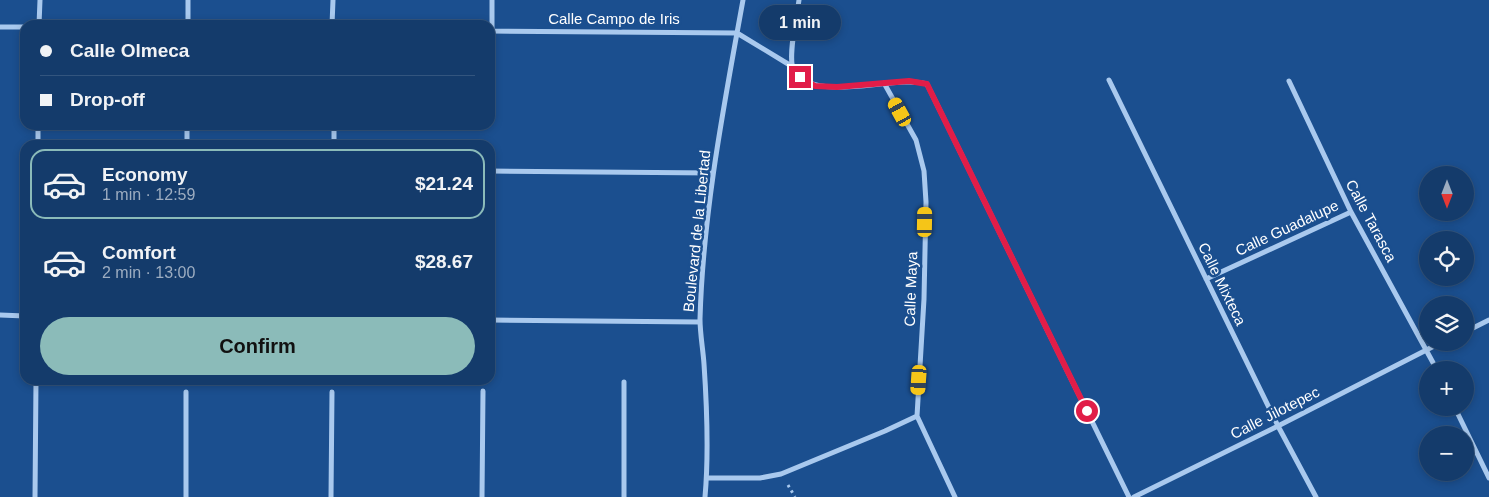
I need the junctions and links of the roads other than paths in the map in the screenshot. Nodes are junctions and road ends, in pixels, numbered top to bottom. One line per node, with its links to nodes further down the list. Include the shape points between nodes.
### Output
1 (40, 0): 7 (street)
2 (188, 0): 8 (street)
3 (333, 0): 9 (street)
4 (492, 0): 10 (street)
5 (743, 0): 14 (street, Boulevard de la Libertad)
6 (799, 0): 15 (street, via 792,50)
7 (39, 20)
8 (188, 20)
9 (332, 20)
10 (491, 20)
11 (0, 26): 12 (street)
12 (20, 27)
13 (495, 31): 14 (street, Calle Campo de Iris)
14 (737, 33): 15 (street); 20 (street, Boulevard de la Libertad)
15 (793, 67): 18 (street, via 800,77 815,86)
16 (1109, 80): 22 (street, Calle Mixteca)
17 (1289, 82): 21 (street, Calle Tarasca)
18 (884, 83): 36 (street, Calle Maya, via 916,140 924,171 924,299); 48 (street, via 909,81 927,84)
19 (495, 171): 20 (street)
20 (713, 173): 27 (street, Boulevard de la Libertad)
21 (1351, 212): 22 (street, Calle Guadalupe); 29 (street, Calle Tarasca)
22 (1206, 279): 38 (street, Calle Mixteca)
23 (0, 315): 24 (street)
24 (20, 316)
25 (495, 320): 27 (street)
26 (1489, 320): 28 (street)
27 (700, 322): 39 (street, Boulevard de la Libertad, via 707,408)
28 (1474, 328)
29 (1419, 335)
30 (1425, 351): 38 (street, Calle Jilotepec)
31 (624, 382): 45 (street)
32 (36, 385): 41 (street)
33 (483, 391): 44 (street)
34 (186, 392): 42 (street)
35 (332, 392): 43 (street)
36 (917, 416): 39 (street, via 781,474 760,478); 47 (street, Calle Maya)
37 (1459, 416): 40 (street)
38 (1278, 426): 49 (street, Calle Jilotepec); 50 (street, Calle Mixteca)
39 (707, 478): 46 (street, Boulevard de la Libertad)
40 (1489, 478)
41 (35, 497)
42 (186, 497)
43 (331, 497)
44 (482, 497)
45 (624, 497)
46 (705, 497)
47 (955, 497)
48 (1129, 497)
49 (1134, 497)
50 (1316, 497)

